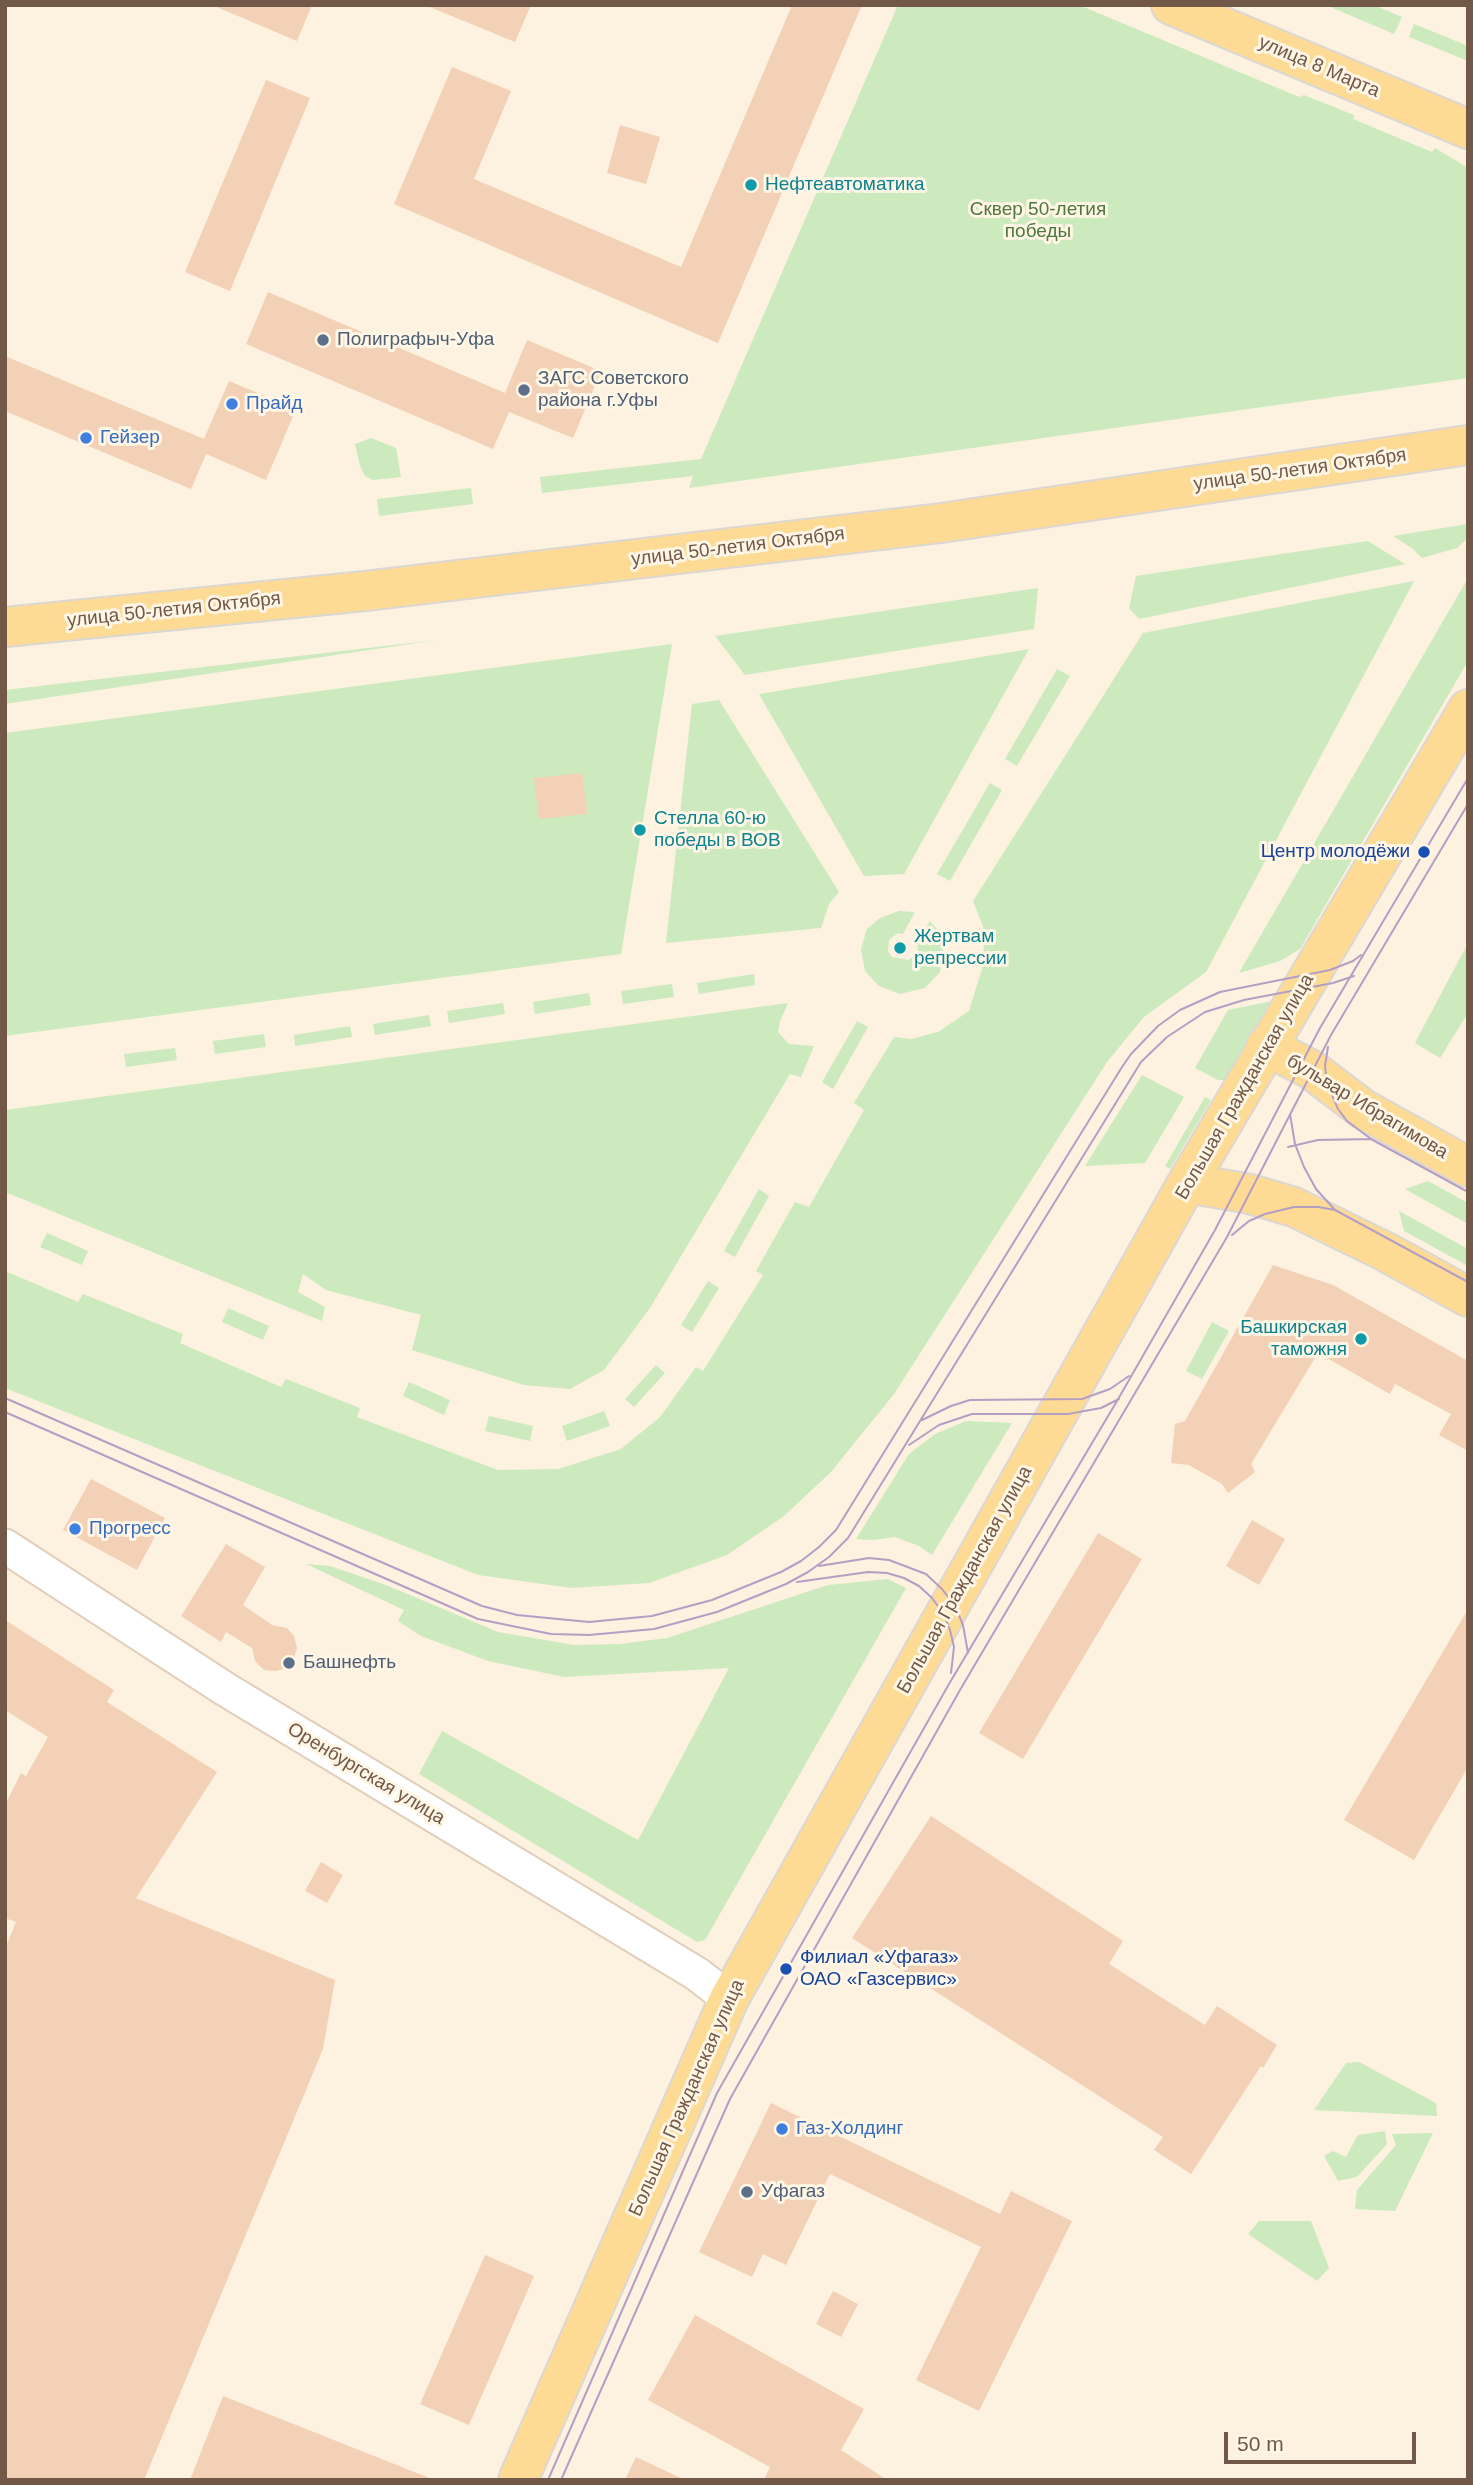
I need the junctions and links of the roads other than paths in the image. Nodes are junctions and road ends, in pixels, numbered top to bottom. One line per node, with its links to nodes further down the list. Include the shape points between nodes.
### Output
1 (1171, 5): 2 (main road, улица 8 Марта)
2 (1468, 129)
3 (1468, 445): 4 (main road, улица 50-летия Октября, via 941,523 365,591)
4 (5, 626)
5 (1468, 709): 6 (main road, Большая Гражданская улица)
6 (1266, 1046): 7 (main road, бульвар Ибрагимова, via 1312,1070 1363,1109); 8 (main road, Большая Гражданская улица)
7 (1468, 1167)
8 (1187, 1182): 9 (main road, via 1294,1207); 11 (main road, Большая Гражданская улица)
9 (1468, 1297)
10 (5, 1546): 11 (street, Оренбургская улица, via 225,1689 697,1974)
11 (729, 1999): 12 (main road, Большая Гражданская улица)
12 (518, 2480)

